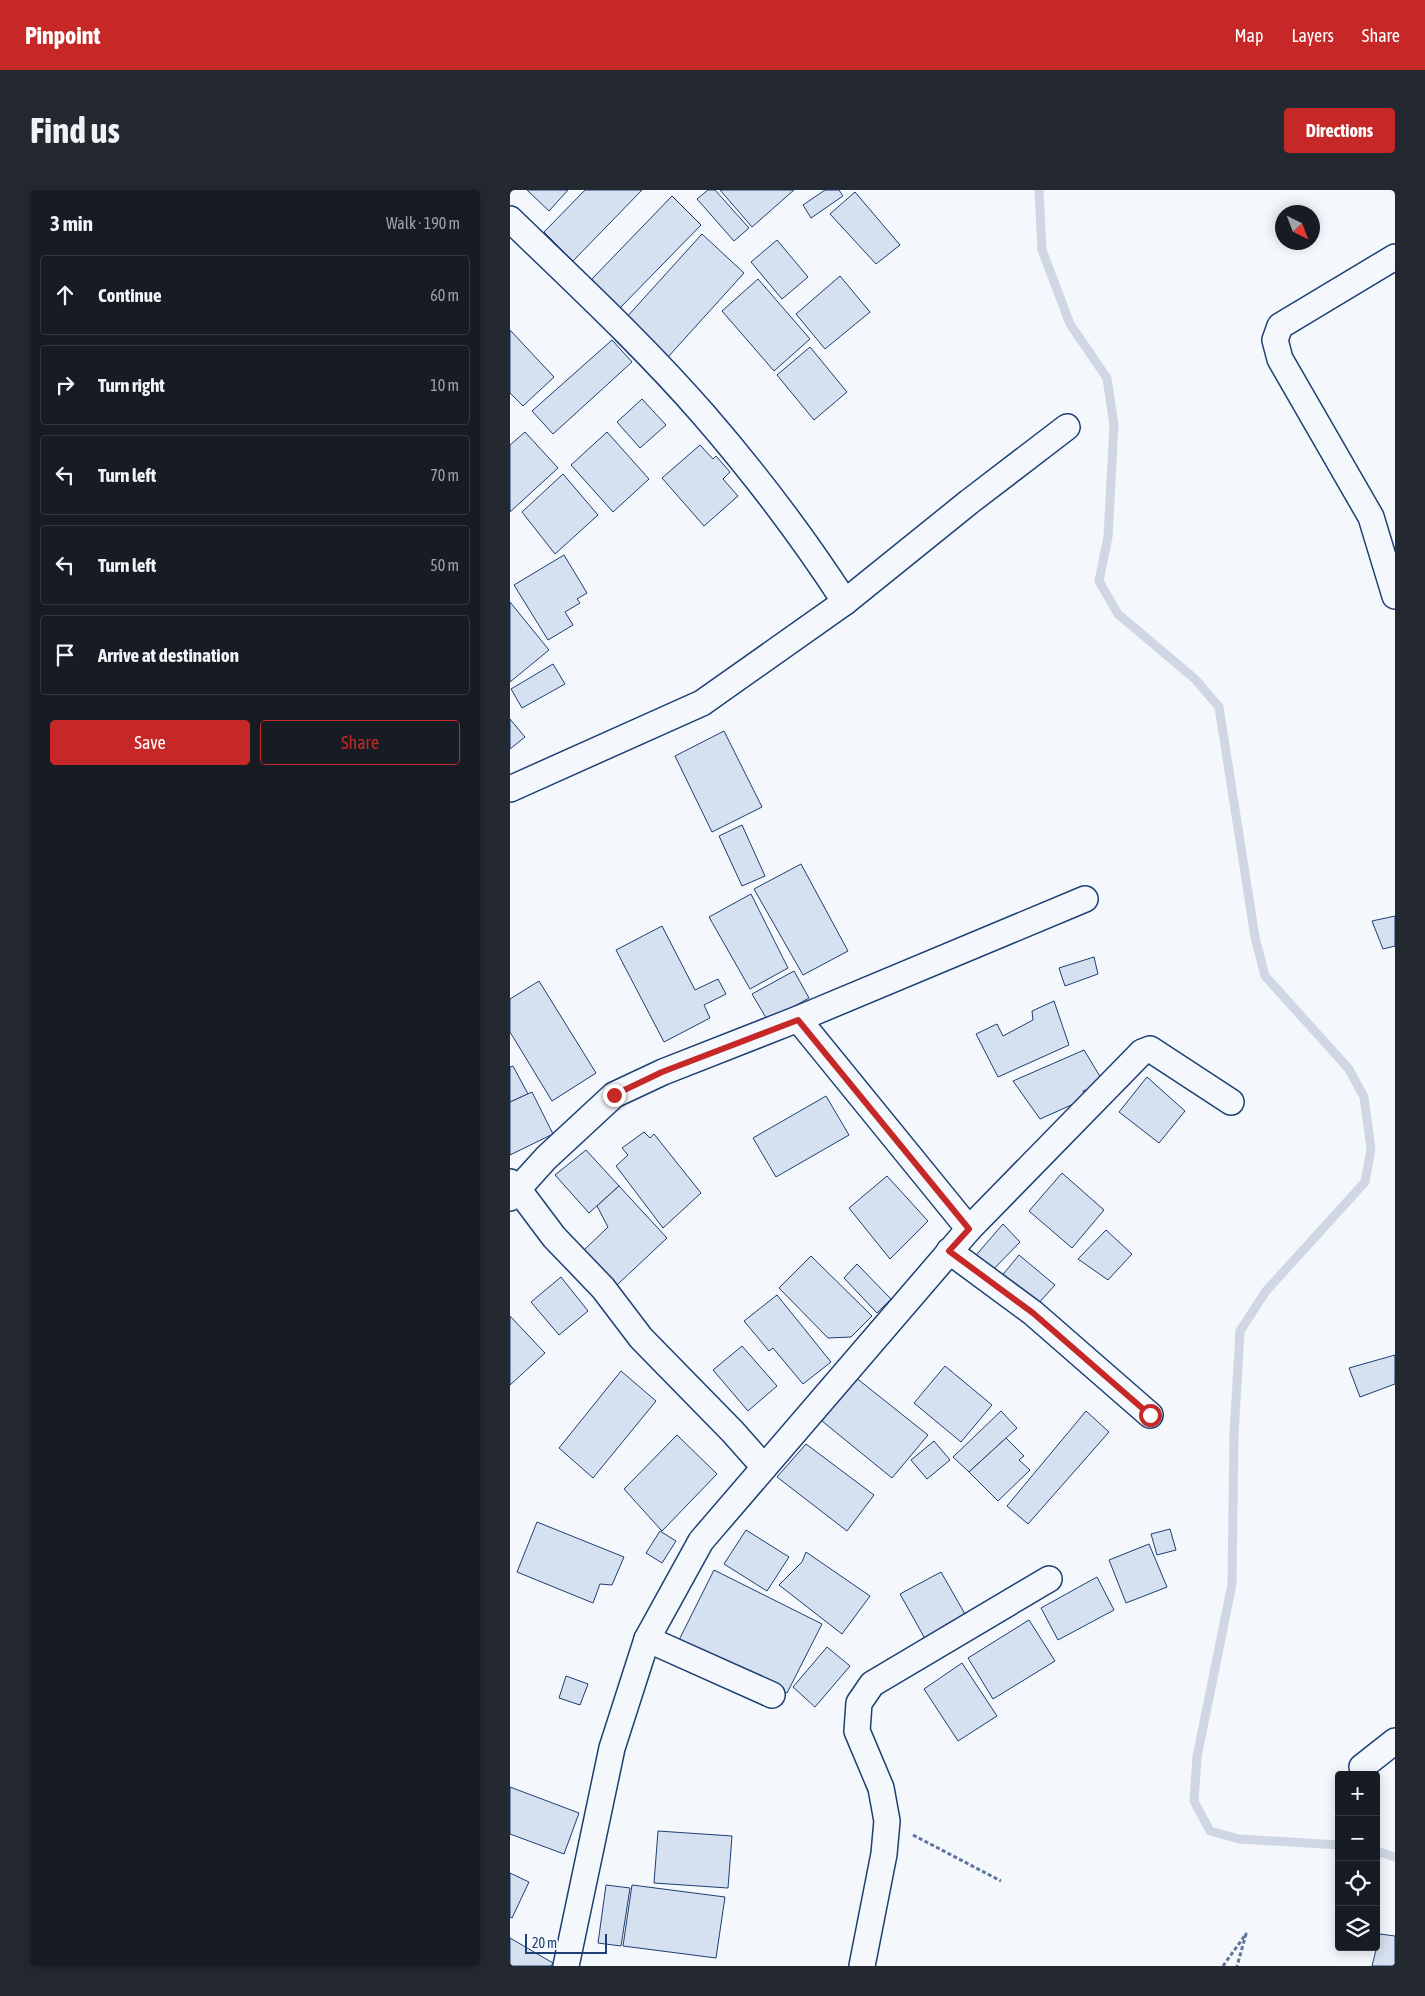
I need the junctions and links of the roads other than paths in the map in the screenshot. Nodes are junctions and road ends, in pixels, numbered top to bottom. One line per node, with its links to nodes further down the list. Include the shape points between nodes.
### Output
1 (510, 219): 5 (street, via 609,315 704,415 809,547)
2 (1395, 257): 4 (street, via 1280,326 1275,340 1280,359 1371,517)
3 (1066, 427): 5 (street)
4 (1395, 596)
5 (845, 602): 6 (street, via 702,703)
6 (510, 789)
7 (1085, 899): 8 (street)
8 (798, 1020): 10 (street, via 662,1072 614,1095); 11 (street)
9 (1231, 1102): 11 (street, via 1150,1049 1142,1052)
10 (513, 1190): 14 (street, via 603,1288 642,1338)
11 (969, 1229): 12 (street)
12 (949, 1251): 13 (street, via 1033,1313); 14 (street)
13 (1150, 1415)
14 (764, 1467): 16 (street, via 701,1541)
15 (1049, 1579): 21 (street, via 872,1684 859,1703 857,1731 881,1788 887,1821 884,1854)
16 (647, 1639): 17 (street); 20 (street, via 612,1748)
17 (772, 1695)
18 (1395, 1741): 19 (street)
19 (1362, 1767)
20 (566, 1966)
21 (862, 1966)

